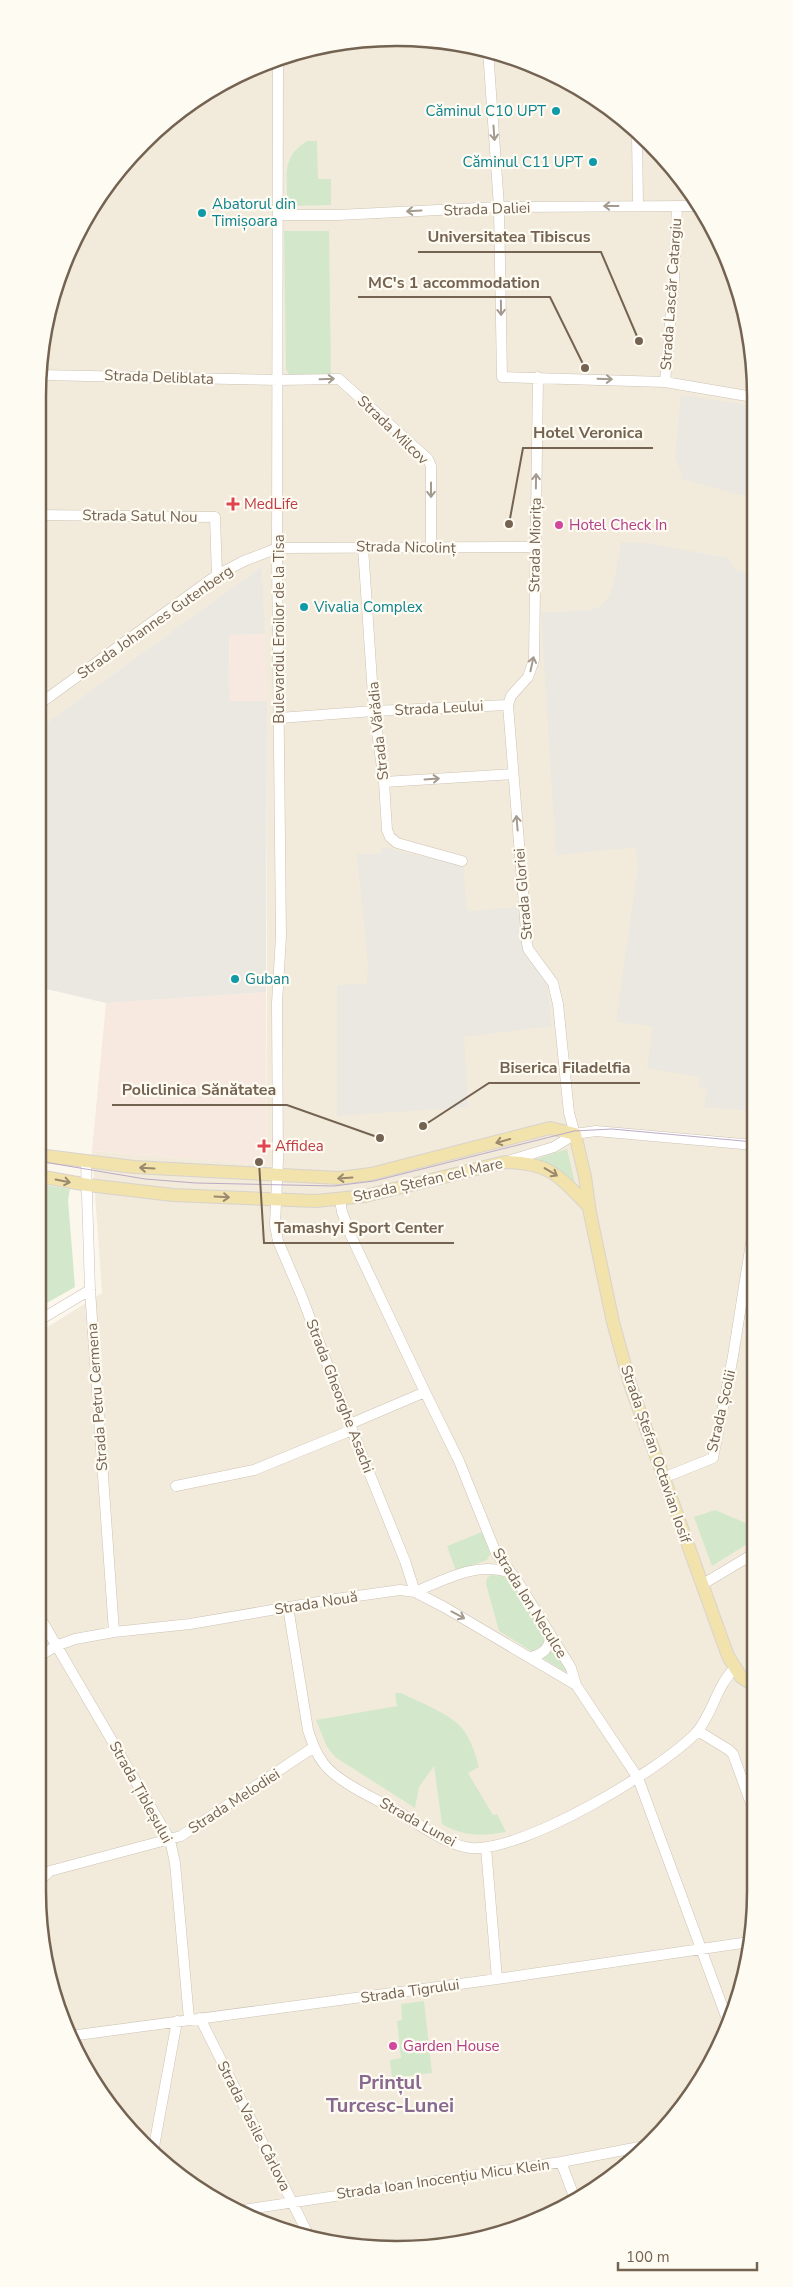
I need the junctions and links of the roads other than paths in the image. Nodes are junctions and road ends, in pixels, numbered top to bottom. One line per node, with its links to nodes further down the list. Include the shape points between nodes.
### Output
1 (489, 59): 7 (street, one-way to 7)
2 (278, 67): 8 (street, Bulevardul Eroilor de la Tisa)
3 (637, 143): 4 (street)
4 (638, 206): 5 (street, Strada Daliei); 7 (street, Strada Daliei, one-way to 7)
5 (677, 206): 6 (street, Strada Daliei); 12 (street, Strada Lascăr Catargiu)
6 (691, 206)
7 (499, 207): 8 (street, Strada Daliei, one-way to 8); 10 (street, one-way to 10, via 502,377)
8 (278, 215): 11 (street, Bulevardul Eroilor de la Tisa)
9 (47, 375): 11 (street, Strada Deliblata)
10 (538, 377): 12 (street, one-way to 12); 16 (street, Strada Miorița, one-way to 10)
11 (279, 380): 17 (street, Bulevardul Eroilor de la Tisa); 18 (street, Strada Milcov, one-way to 18, via 339,379 428,459 431,466)
12 (665, 382): 13 (street)
13 (747, 397)
14 (46, 515): 19 (street, Strada Satul Nou, via 215,517)
15 (363, 547): 17 (street, Strada Nicolinț); 18 (street, Strada Nicolinț); 22 (street, Strada Vărădia)
16 (534, 547): 18 (street, Strada Nicolinț); 21 (street, Strada Miorița, one-way to 16, via 528,676 534,660)
17 (278, 548): 19 (street, Strada Johannes Gutenberg); 23 (street, Bulevardul Eroilor de la Tisa)
18 (431, 548)
19 (217, 575): 20 (street, Strada Johannes Gutenberg)
20 (46, 699)
21 (508, 704): 22 (street, Strada Leului); 24 (street, Strada Gloriei)
22 (374, 711): 23 (street, Strada Leului); 25 (street, Strada Vărădia)
23 (280, 718): 32 (street, Bulevardul Eroilor de la Tisa)
24 (513, 774): 25 (street, one-way to 24); 27 (street, Strada Gloriei, one-way to 24, via 568,1113 554,986 528,949)
25 (384, 782): 26 (street, Strada Vărădia, via 387,830 393,841)
26 (462, 861)
27 (575, 1134): 28 (street, Strada Ștefan cel Mare, via 596,1131); 31 (street, Strada Ștefan cel Mare, via 554,1147); 32 (main road, Strada Ștefan cel Mare, one-way to 32, via 550,1128 355,1177); 37 (main road, Strada Ștefan Octavian Iosif)
28 (747, 1144)
29 (46, 1156): 30 (main road, Strada Ștefan cel Mare)
30 (86, 1162): 32 (main road, Strada Ștefan cel Mare, one-way to 30); 34 (street, Strada Petru Cermena)
31 (505, 1162): 36 (main road, Strada Ștefan cel Mare); 37 (main road, one-way to 37, via 528,1162 548,1170 564,1181)
32 (277, 1176): 35 (street, Bulevardul Eroilor de la Tisa)
33 (46, 1177): 34 (main road, Strada Ștefan cel Mare, one-way to 34)
34 (88, 1185): 35 (main road, Strada Ștefan cel Mare, one-way to 35, via 173,1195); 38 (street, Strada Petru Cermena)
35 (275, 1199): 36 (main road, Strada Ștefan cel Mare); 42 (street, Strada Gheorghe Asachi, via 278,1241)
36 (340, 1200): 41 (street, Strada Ion Neculce, via 351,1236)
37 (589, 1207): 43 (main road, Strada Ștefan Octavian Iosif, via 613,1322 630,1384)
38 (90, 1290): 40 (street); 53 (street, Strada Petru Cermena)
39 (747, 1293): 43 (street, Strada Școlii, via 713,1458)
40 (46, 1316)
41 (425, 1392): 42 (street); 45 (street, Strada Ion Neculce, via 459,1461)
42 (351, 1427): 44 (street, via 254,1470); 50 (street, Strada Gheorghe Asachi)
43 (663, 1478): 49 (main road, Strada Ștefan Octavian Iosif)
44 (176, 1486)
45 (496, 1553): 47 (street, via 492,1564); 48 (street, Strada Ion Neculce)
46 (747, 1558): 49 (street)
47 (486, 1568): 48 (street); 50 (street, via 456,1575)
48 (509, 1572): 54 (street, Strada Ion Neculce)
49 (703, 1584): 58 (main road, Strada Ștefan Octavian Iosif)
50 (415, 1592): 51 (street, Strada Nouă, via 395,1591); 57 (street, Strada Nouă, one-way to 57)
51 (288, 1607): 53 (street, Strada Nouă, via 190,1624); 62 (street, Strada Lunei, via 304,1715)
52 (46, 1628): 55 (street, Strada Țibleșului)
53 (114, 1632): 55 (street, Strada Nouă)
54 (551, 1636): 57 (street, via 543,1653); 60 (street, Strada Ion Neculce, via 571,1668)
55 (56, 1646): 56 (street, Strada Nouă); 65 (street, Strada Țibleșului)
56 (46, 1652)
57 (531, 1657): 60 (street, Strada Nouă)
58 (735, 1668): 59 (main road, Strada Ștefan Octavian Iosif); 61 (street, Strada Lunei, via 723,1682)
59 (747, 1680)
60 (576, 1686): 63 (street, Strada Ion Neculce)
61 (698, 1731): 63 (street, Strada Lunei, via 659,1765); 64 (street, via 733,1754)
62 (314, 1747): 65 (street, Strada Melodiei, via 181,1836); 66 (street, Strada Lunei, via 324,1764 355,1786 454,1844)
63 (638, 1778): 66 (street, Strada Lunei, via 558,1823); 69 (street, Strada Ion Neculce)
64 (747, 1793)
65 (170, 1840): 67 (street, Strada Melodiei); 73 (street, Strada Țibleșului, via 175,1863)
66 (486, 1848): 70 (street)
67 (46, 1875)
68 (743, 1943): 69 (street, Strada Tigrului)
69 (701, 1948): 70 (street, Strada Tigrului); 71 (street, Strada Ion Neculce)
70 (497, 1979): 72 (street, Strada Tigrului)
71 (725, 2012)
72 (200, 2018): 73 (street, Strada Tigrului); 80 (street, Strada Vasile Cârlova)
73 (189, 2019): 74 (street, Strada Tigrului)
74 (177, 2021): 75 (street, Strada Tigrului); 76 (street)
75 (77, 2035)
76 (155, 2143)
77 (633, 2148): 78 (street, Strada Ioan Inocențiu Micu Klein)
78 (561, 2162): 79 (street); 80 (street, Strada Ioan Inocențiu Micu Klein)
79 (573, 2193)
80 (292, 2201): 81 (street, Strada Ioan Inocențiu Micu Klein); 82 (street, Strada Vasile Cârlova)
81 (251, 2209)
82 (305, 2229)

